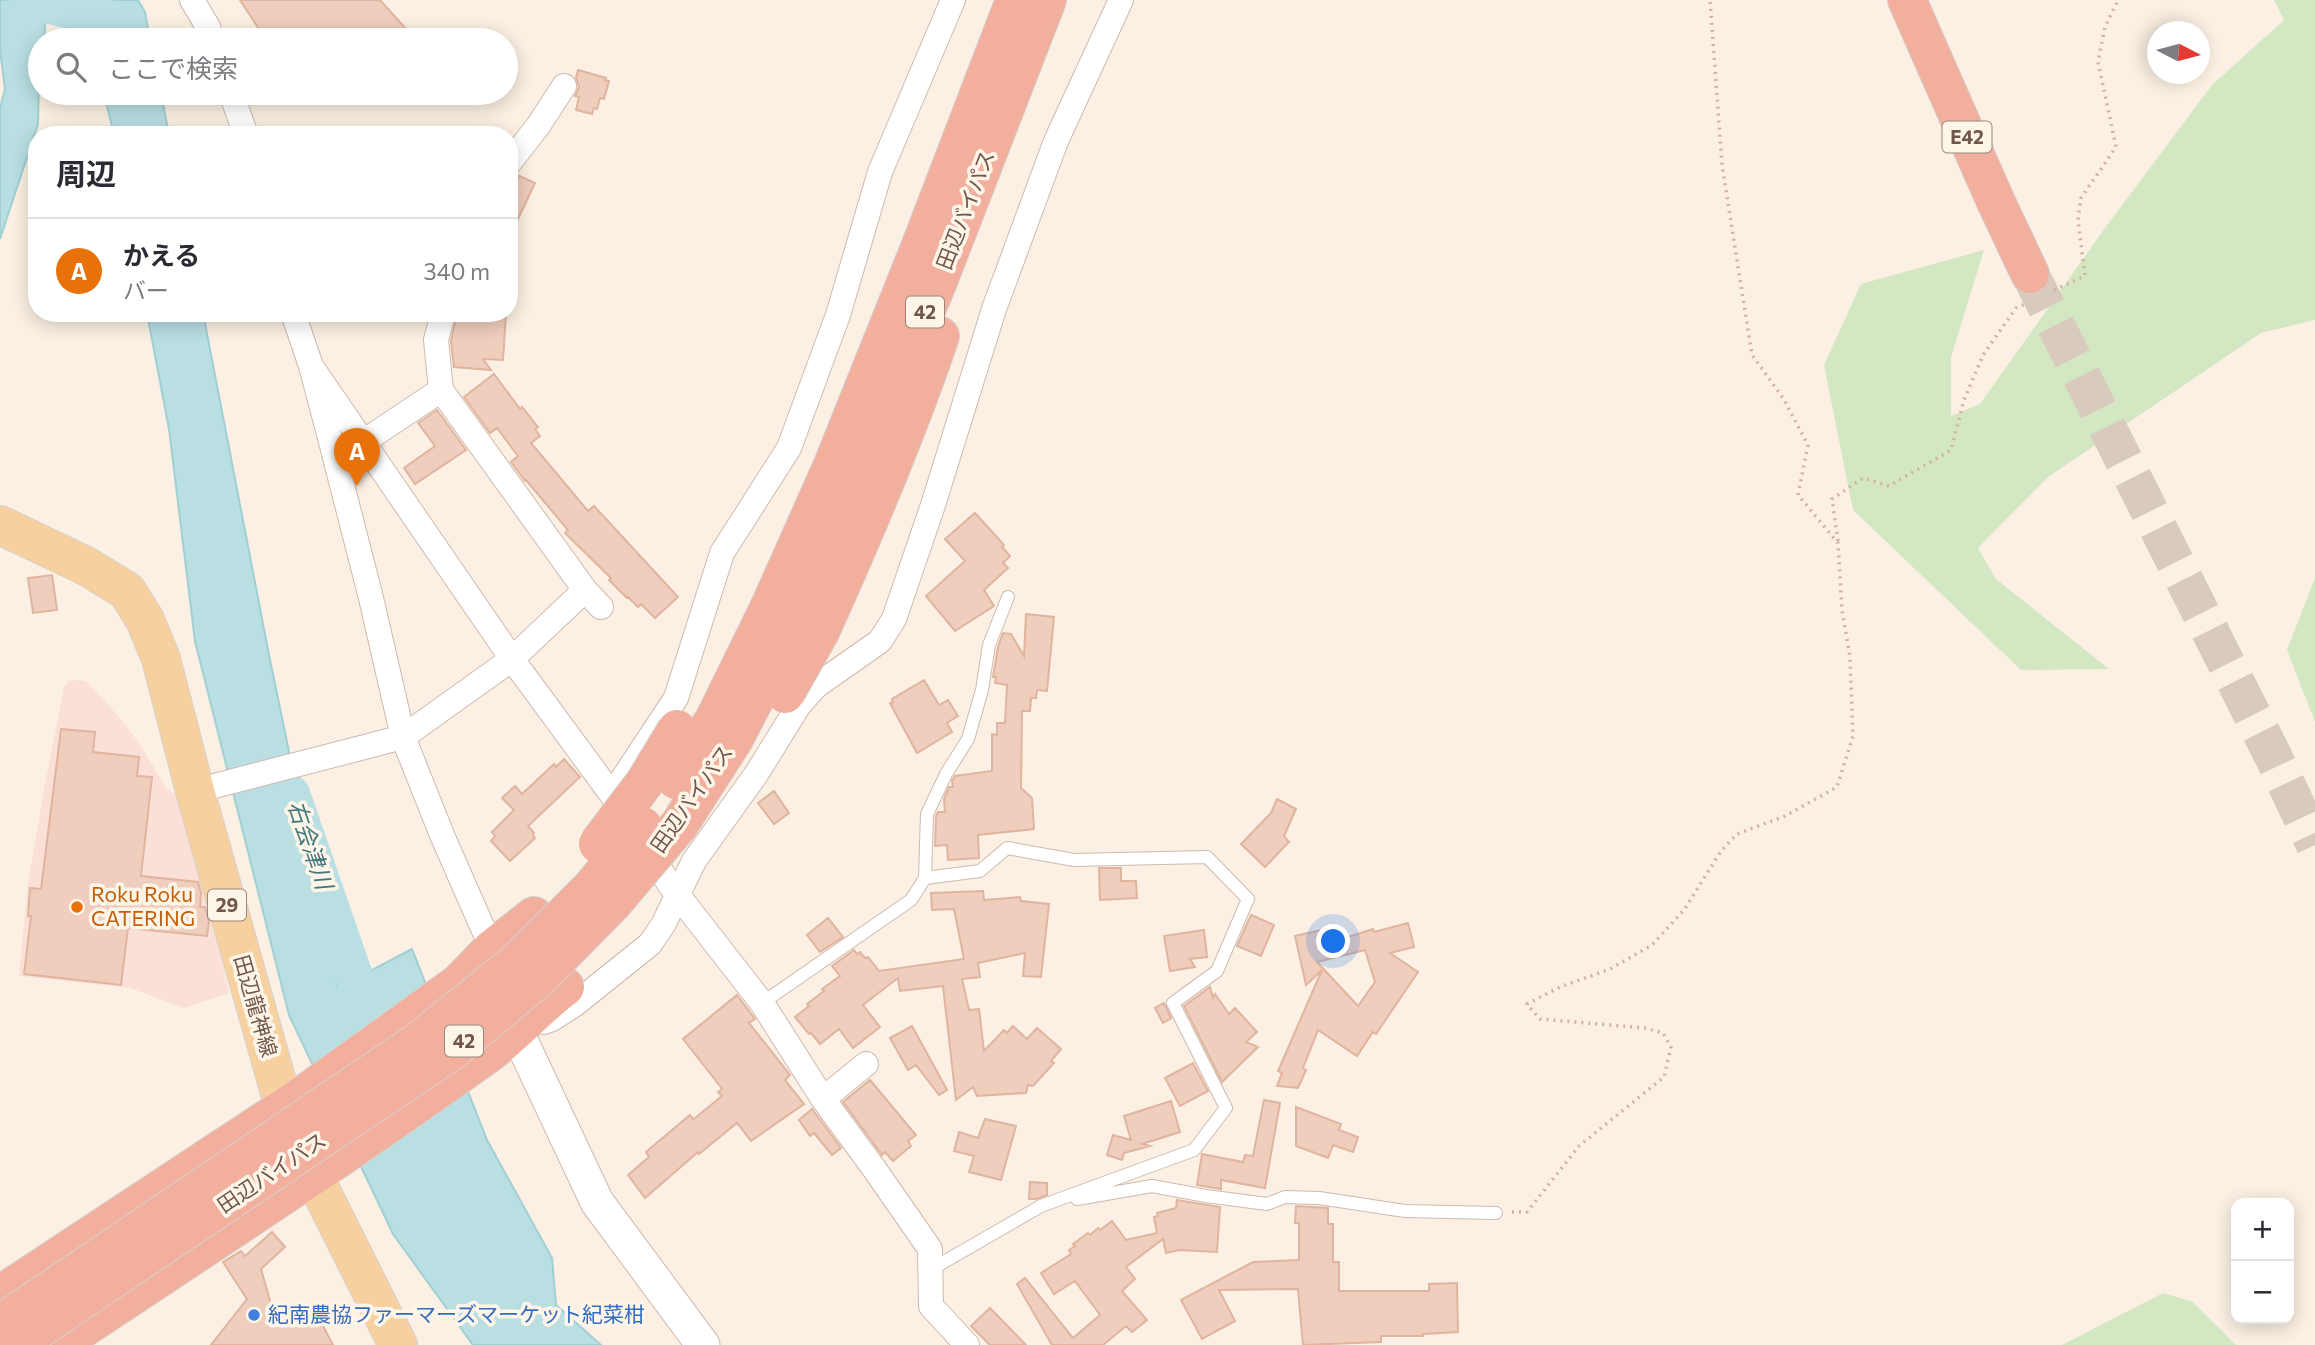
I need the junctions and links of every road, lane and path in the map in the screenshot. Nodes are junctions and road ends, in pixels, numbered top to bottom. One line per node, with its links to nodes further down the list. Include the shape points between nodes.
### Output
1 (192, 0): 8 (street)
2 (953, 0): 25 (street, via 880,172 838,315 789,448 722,553 676,698)
3 (1014, 0): 21 (highway, 田辺バイパス / 42, via 832,467)
4 (1047, 0): 21 (highway, via 969,252 882,492)
5 (1121, 0): 27 (street, via 1056,141 993,309 894,619 880,641 816,686 799,705 694,861)
6 (1710, 0): 36 (path, via 1722,165 1752,355 1783,398 1808,445 1798,495 1838,543 1853,736 1838,787 1786,816 1737,834 1684,909 1652,945 1610,969 1527,1004 1540,1019 1663,1033 1671,1047 1664,1077 1579,1146 1527,1212)
7 (1907, 0): 13 (highway, E42)
8 (208, 28)
9 (564, 86): 12 (street)
10 (235, 105): 11 (street)
11 (243, 126)
12 (518, 152)
13 (2030, 274)
14 (296, 322): 16 (street)
15 (441, 322): 17 (street, via 436,340)
16 (311, 366): 18 (street); 23 (street, via 371,598)
17 (441, 390): 18 (street); 22 (street, via 593,598)
18 (363, 442): 22 (street)
19 (0, 525): 24 (main road, 田辺龍神線 / 29, via 86,566 127,592 161,659)
20 (1008, 597): 26 (lane, via 989,645 968,738 928,814)
21 (784, 614): 28 (highway, bridge, via 698,696 645,782 592,853 534,916); 30 (highway, bridge, via 751,750 682,856 611,942); 39 (highway, 田辺バイパス / 42, bridge, via 657,810 591,888 519,960 416,1043); 41 (highway, 田辺バイパス / 42, bridge, via 734,739 679,825 612,904 539,978 453,1050)
22 (512, 659): 23 (street); 25 (street)
23 (395, 739): 24 (street); 28 (street)
24 (205, 789): 33 (main road, 田辺龍神線 / 29)
25 (612, 794): 27 (street)
26 (925, 878): 29 (lane, via 911,900); 35 (lane, via 980,871 1007,848 1074,860 1207,857 1248,899 1217,971 1173,1003 1226,1108 1194,1150)
27 (677, 895): 29 (street); 30 (street, via 650,944 552,1020)
28 (492, 949): 30 (street); 33 (highway, via 459,983)
29 (762, 1003): 32 (street)
30 (503, 1042): 34 (highway); 40 (street, via 597,1202)
31 (866, 1064): 32 (street)
32 (823, 1099): 37 (street, via 930,1249)
33 (293, 1101): 34 (main road, 田辺龍神線 / 29); 38 (highway)
34 (325, 1167): 42 (highway); 43 (main road, 田辺龍神線 / 29)
35 (1041, 1206): 36 (lane, via 1152,1186 1267,1203 1285,1197 1319,1198 1405,1211); 37 (lane)
36 (1496, 1213)
37 (930, 1270): 44 (street, via 931,1306)
38 (0, 1295)
39 (0, 1324)
40 (694, 1344)
41 (15, 1345)
42 (58, 1345)
43 (398, 1345)
44 (967, 1345)

